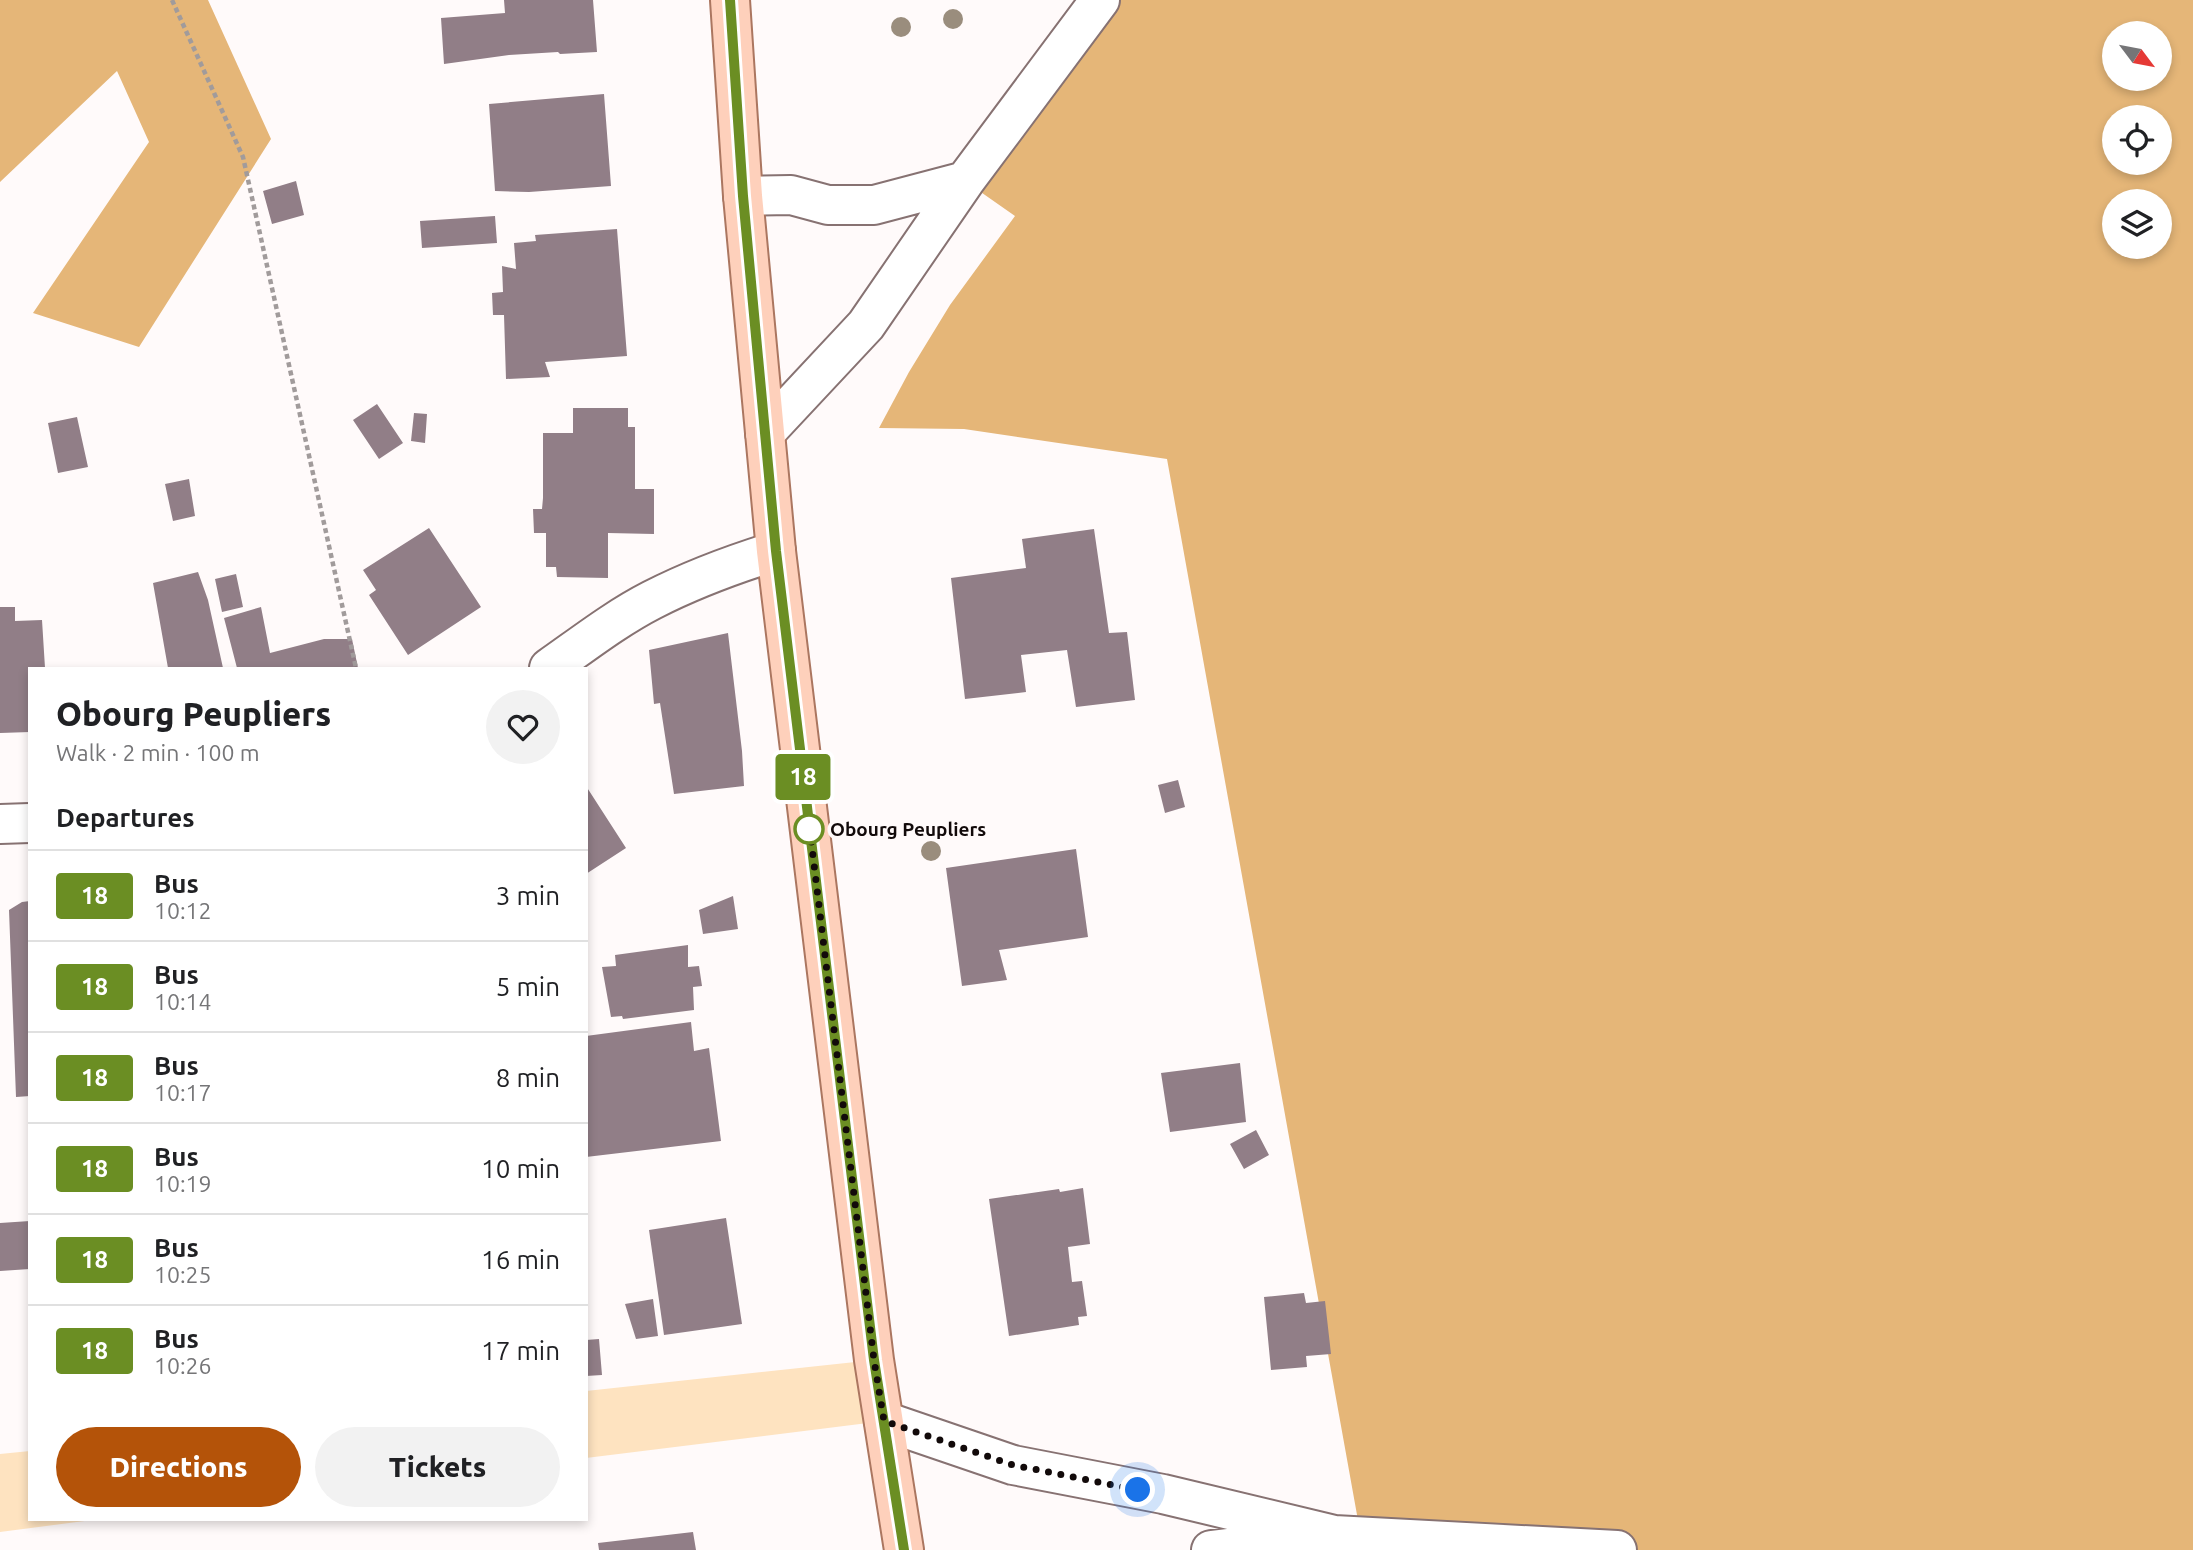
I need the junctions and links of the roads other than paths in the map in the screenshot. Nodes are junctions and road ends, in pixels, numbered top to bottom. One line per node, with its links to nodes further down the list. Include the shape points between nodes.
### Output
1 (730, 0): 4 (main road)
2 (1100, 0): 3 (street)
3 (965, 181): 4 (street, via 874,205 828,205 791,195); 5 (street, via 866,325)
4 (743, 196): 5 (main road)
5 (765, 433): 6 (main road)
6 (776, 551): 7 (street, via 651,601); 10 (main road)
7 (549, 667)
8 (28, 823): 9 (street)
9 (0, 824)
10 (884, 1421): 11 (street, via 1013,1465 1163,1494); 12 (main road)
11 (1334, 1535): 13 (street); 14 (street)
12 (904, 1550)
13 (1211, 1550)
14 (1617, 1550)

